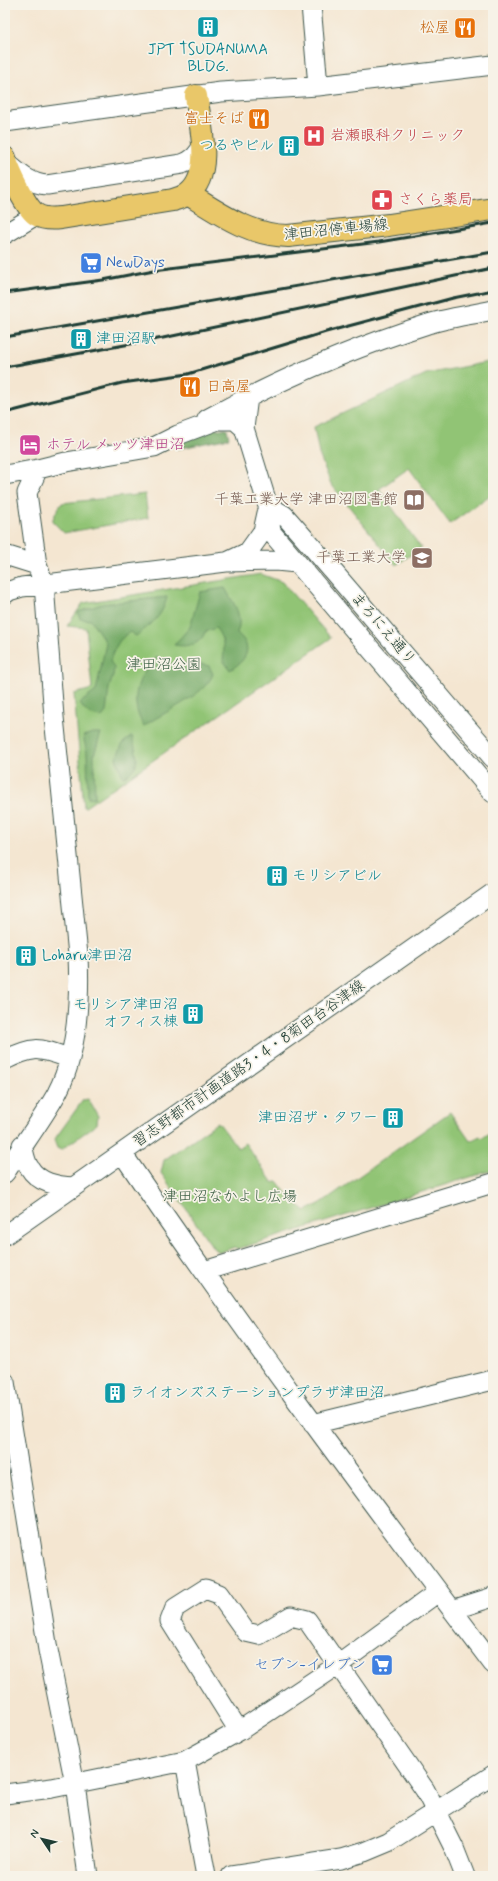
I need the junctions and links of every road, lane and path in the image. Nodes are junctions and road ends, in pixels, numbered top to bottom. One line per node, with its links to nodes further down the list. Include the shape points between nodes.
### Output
1 (311, 5): 3 (street)
2 (493, 65): 3 (street)
3 (318, 86): 4 (street)
4 (196, 96): 5 (street); 6 (main road)
5 (5, 122)
6 (203, 144): 7 (street, via 198,154 182,164 47,184 30,181); 8 (main road, via 204,158 201,170 196,184)
7 (6, 160): 10 (main road, via 27,204)
8 (188, 194): 9 (main road, 津田沼停車場線, via 239,225 275,236 389,224); 10 (main road, via 156,204 61,218 51,219)
9 (493, 209)
10 (36, 215): 11 (street)
11 (5, 234)
12 (493, 310): 13 (street, via 426,324 316,365)
13 (248, 397): 14 (street); 15 (street)
14 (244, 428): 15 (street, via 235,420 218,420); 18 (street, まろにえ通り)
15 (178, 435): 16 (street, via 154,447)
16 (38, 469): 17 (street); 22 (street, via 27,492)
17 (5, 475)
18 (268, 506): 20 (street, via 263,531 248,552); 21 (street, まろにえ通り, via 272,532); 25 (street, まろにえ通り, via 284,515)
19 (5, 555): 22 (street)
20 (226, 562): 21 (street); 23 (street)
21 (297, 563): 26 (street, まろにえ通り)
22 (37, 565): 23 (street)
23 (44, 584): 24 (street, via 19,587); 28 (street, via 80,990 77,1024)
24 (5, 594)
25 (493, 758)
26 (493, 793)
27 (493, 893): 31 (street, 習志野都市計画道路3・4・8菊田台谷津線)
28 (69, 1058): 29 (street, via 39,1049 24,1050); 30 (street, via 57,1092)
29 (5, 1060)
30 (22, 1145): 32 (street); 34 (street, via 29,1167 41,1179 56,1186)
31 (122, 1153): 34 (street, 習志野都市計画道路3・4・8菊田台谷津線); 36 (street)
32 (5, 1173)
33 (493, 1183): 36 (street)
34 (74, 1187): 35 (street, 習志野都市計画道路3・4・8菊田台谷津線)
35 (5, 1235)
36 (204, 1270): 39 (street)
37 (493, 1380): 39 (street)
38 (5, 1382): 48 (street, via 48,1650)
39 (313, 1424): 40 (street)
40 (438, 1592): 42 (street); 44 (street)
41 (493, 1597): 42 (street)
42 (452, 1610): 43 (street)
43 (493, 1664)
44 (338, 1665): 45 (street); 45 (street, via 307,1620 291,1616 259,1635 246,1632 219,1594 205,1589 175,1608 170,1621); 50 (street, via 411,1768)
45 (239, 1731): 46 (street)
46 (185, 1761): 48 (street); 52 (street)
47 (493, 1775): 50 (street)
48 (75, 1784): 49 (street); 51 (street)
49 (5, 1794)
50 (437, 1811): 53 (street, via 388,1842 342,1859); 54 (street)
51 (88, 1876)
52 (206, 1876)
53 (231, 1876)
54 (465, 1876)

